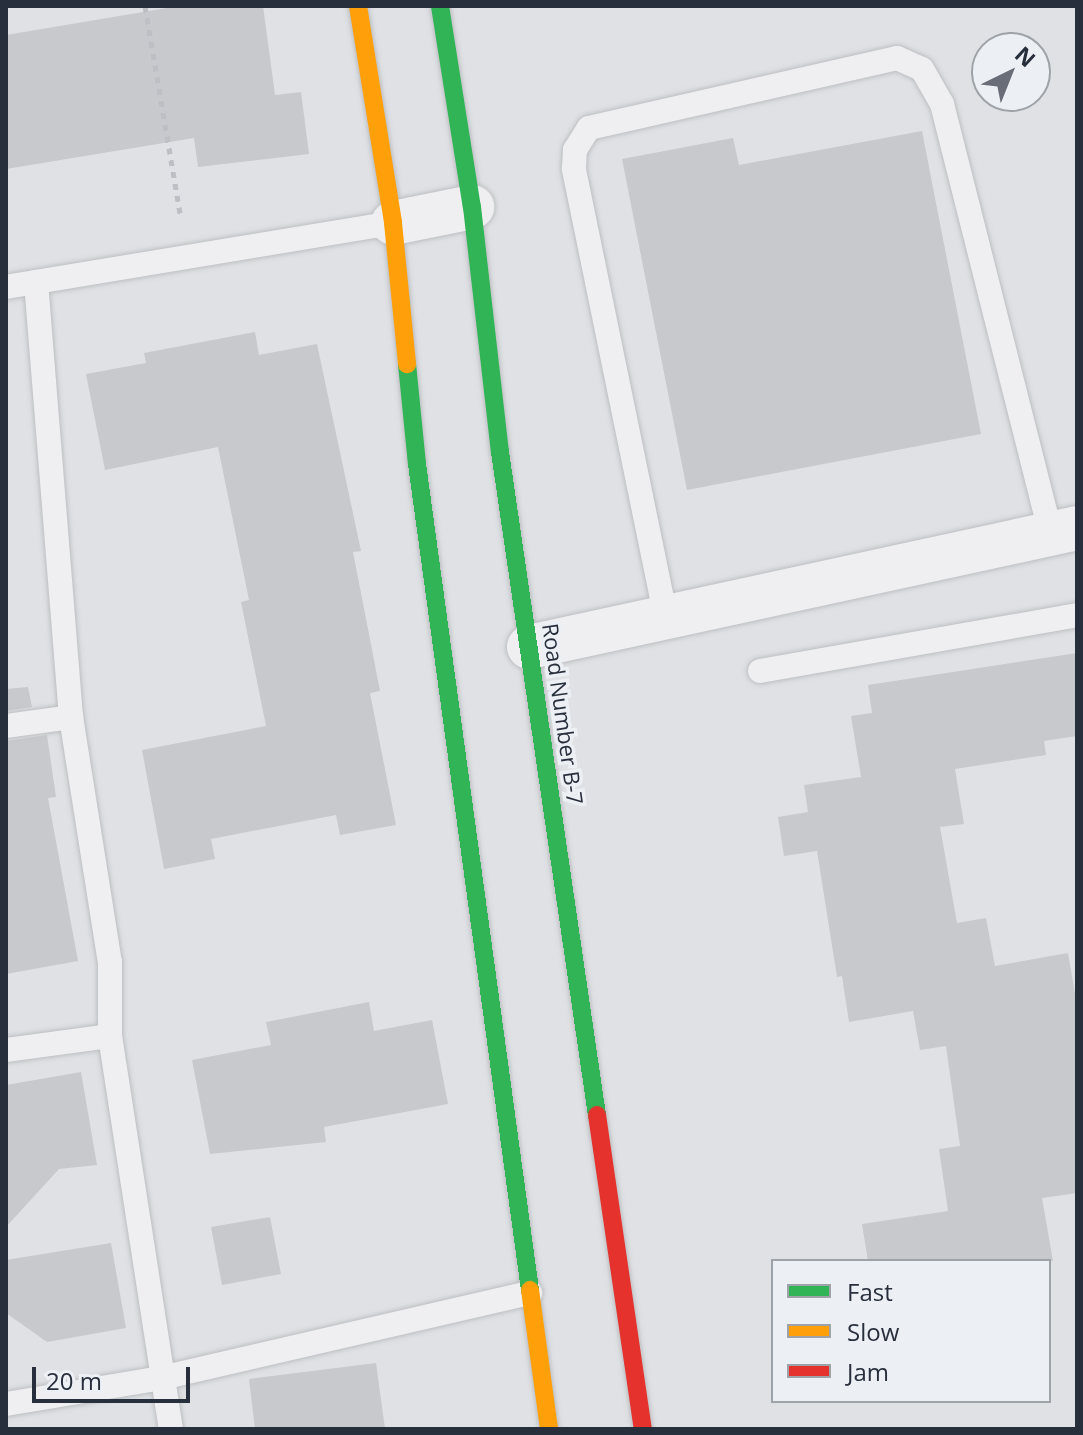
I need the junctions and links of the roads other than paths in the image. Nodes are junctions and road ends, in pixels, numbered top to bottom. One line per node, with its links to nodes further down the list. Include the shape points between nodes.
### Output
1 (358, 6): 4 (street)
2 (440, 6): 3 (street, Road Number B-7)
3 (472, 207): 4 (street); 10 (street, Road Number B-7)
4 (393, 223): 5 (lane); 16 (street, via 417,464)
5 (36, 282): 6 (lane); 12 (lane)
6 (6, 287)
7 (1064, 531): 9 (street); 9 (lane, via 942,104 922,69 897,58 589,128 575,150 574,168)
8 (1077, 615): 11 (lane)
9 (666, 618): 10 (street)
10 (529, 647): 21 (street, Road Number B-7)
11 (760, 671)
12 (71, 717): 13 (lane); 14 (lane, via 110,962)
13 (6, 726)
14 (110, 1036): 15 (lane); 17 (lane)
15 (6, 1050)
16 (530, 1293): 17 (lane); 20 (street)
17 (161, 1378): 18 (lane); 19 (lane)
18 (6, 1404)
19 (171, 1429)
20 (549, 1429)
21 (643, 1429)

